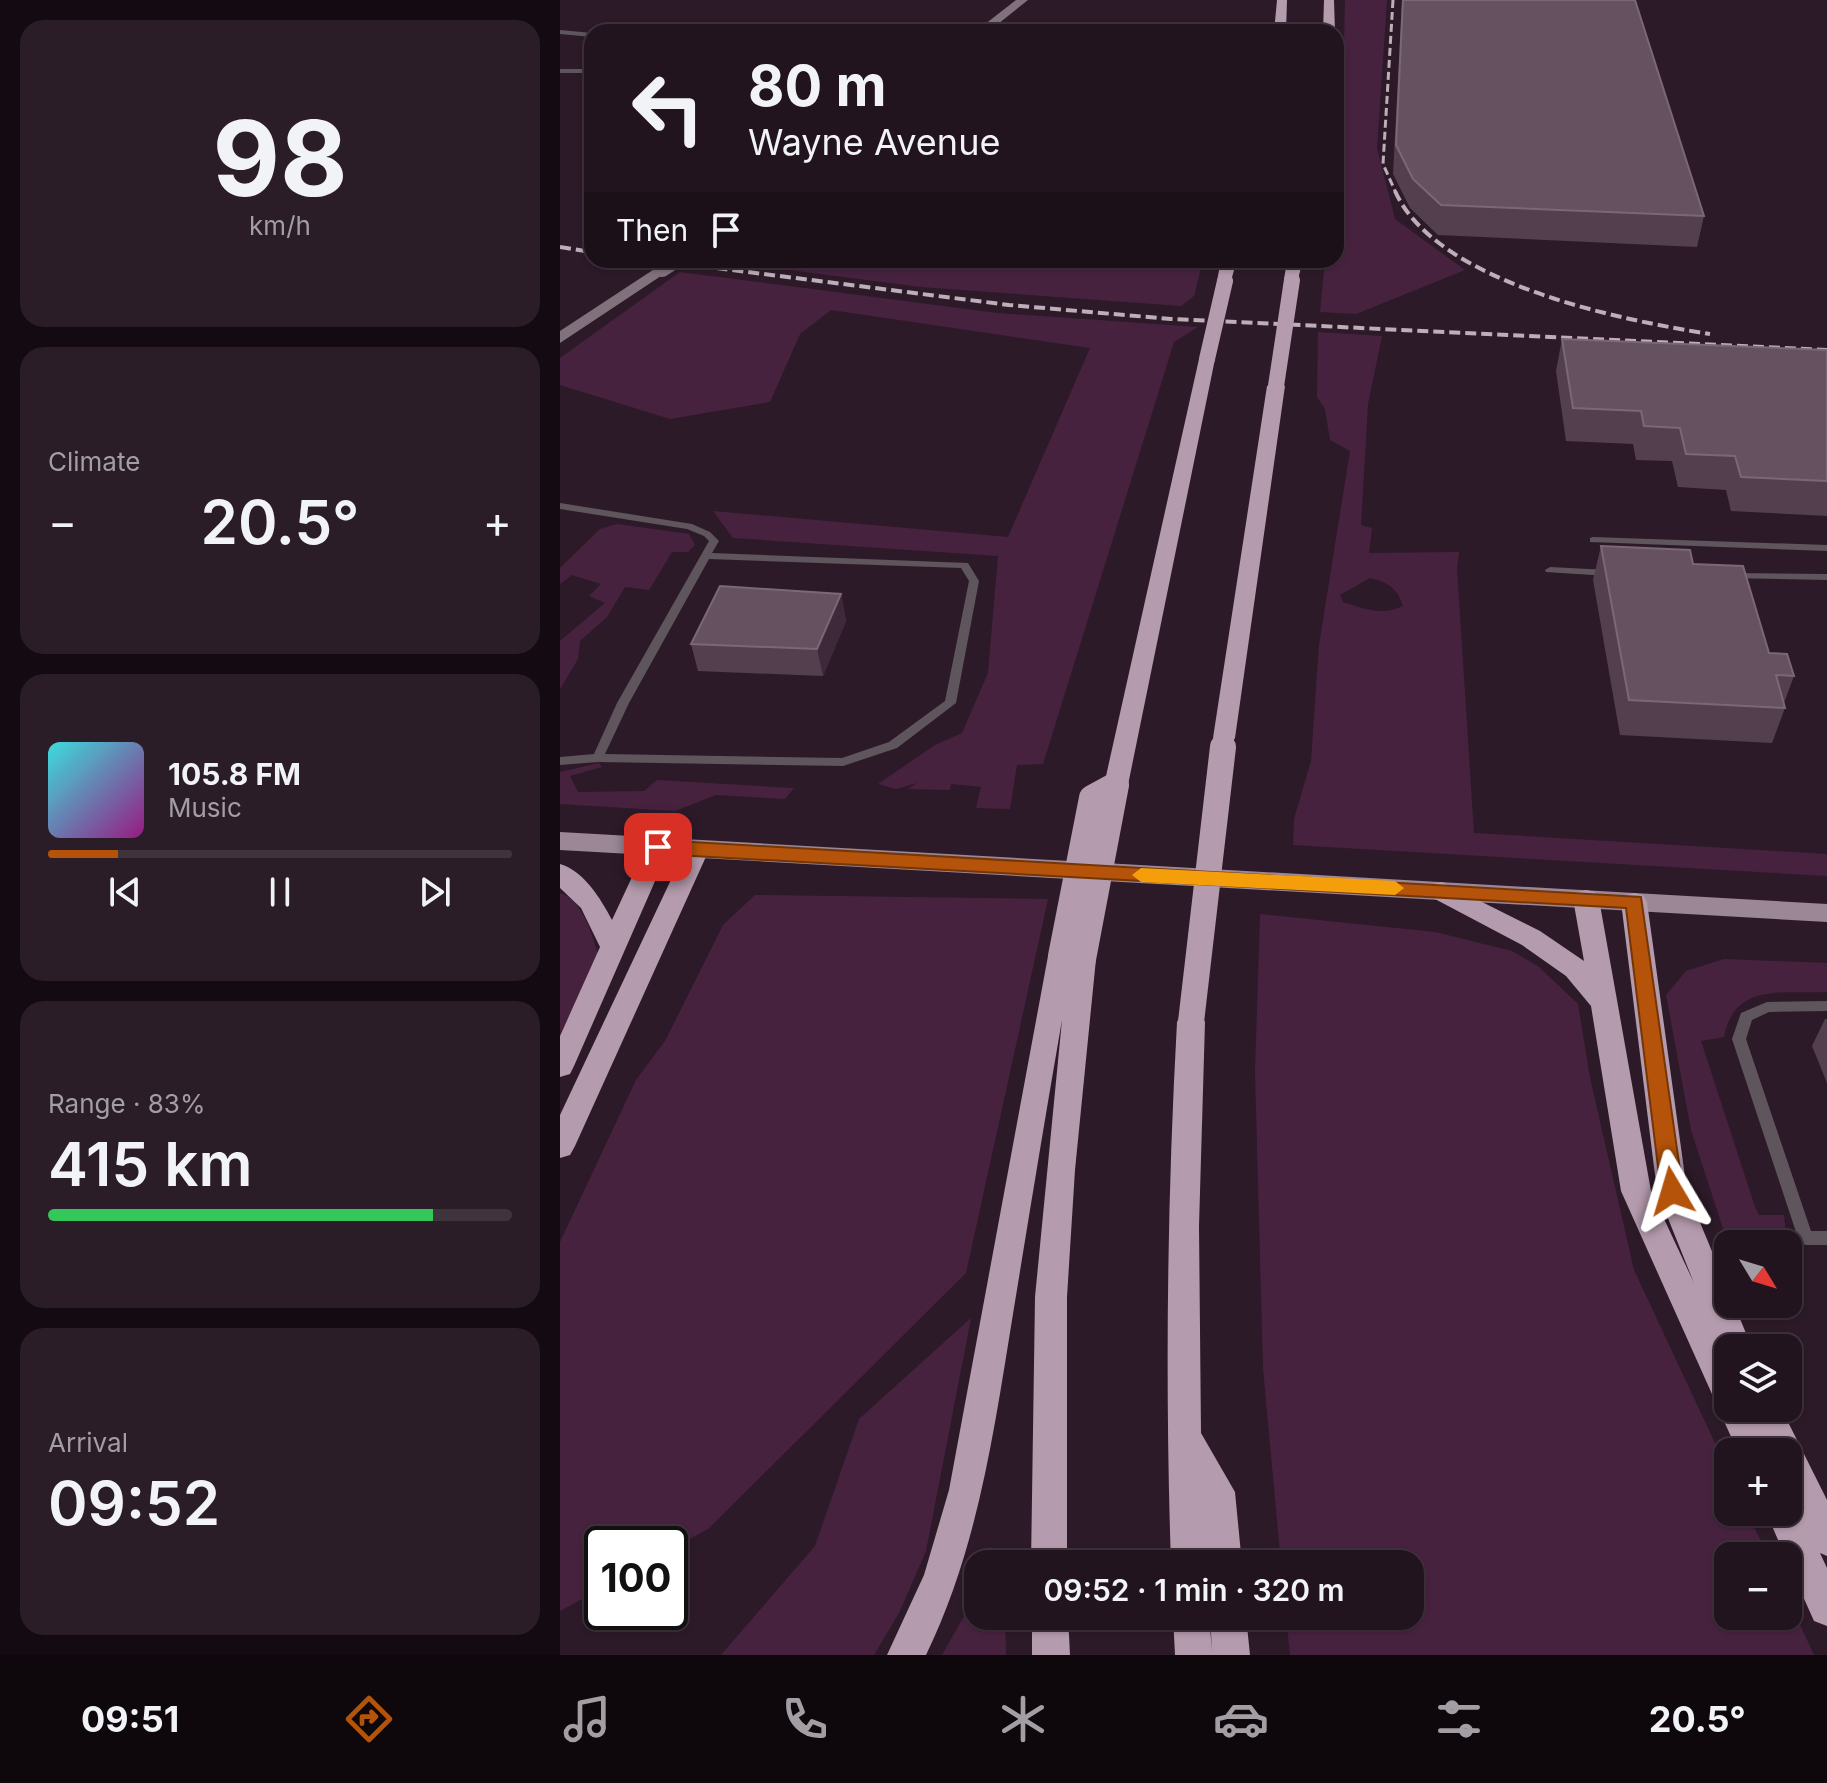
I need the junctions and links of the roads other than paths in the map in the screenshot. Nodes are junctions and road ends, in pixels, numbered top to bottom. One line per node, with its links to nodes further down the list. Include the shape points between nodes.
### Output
1 (1023, 0): 4 (street)
2 (1282, 0): 5 (highway)
3 (1329, 0): 6 (highway)
4 (992, 24)
5 (1280, 24)
6 (1329, 24)
7 (560, 32): 8 (lane)
8 (584, 34)
9 (560, 71): 10 (lane)
10 (584, 71)
11 (665, 268): 14 (street)
12 (1227, 268): 34 (highway, bridge, via 1116,785)
13 (1294, 268): 42 (highway, bridge, via 1224,738 1191,1022 1183,1177)
14 (560, 338)
15 (560, 506): 18 (lane, via 689,526 714,541)
16 (1593, 540): 17 (lane)
17 (1827, 548)
18 (705, 556): 23 (lane); 23 (lane, via 964,565 974,581 950,703 893,745 843,762)
19 (1550, 570): 20 (lane)
20 (1626, 573)
21 (1718, 576): 22 (lane)
22 (1827, 577)
23 (598, 758): 24 (lane)
24 (560, 761)
25 (560, 841): 26 (main road)
26 (658, 847): 27 (main road); 33 (highway)
27 (697, 850): 29 (main road); 38 (highway)
28 (560, 873): 33 (highway, via 590,902)
29 (1442, 891): 30 (main road); 35 (highway, via 1531,938 1575,969)
30 (1586, 899): 31 (main road); 35 (highway)
31 (1634, 902): 32 (main road); 40 (highway, via 1672,1191)
32 (1827, 913)
33 (614, 948): 37 (highway)
34 (1072, 958): 46 (highway, via 1051,1299); 53 (highway, via 969,1476 941,1581)
35 (1604, 1004): 41 (highway, via 1636,1191)
36 (1827, 1006): 39 (lane, via 1767,1007 1746,1017 1739,1039 1806,1238)
37 (560, 1066)
38 (560, 1146)
39 (1827, 1238)
40 (1730, 1334)
41 (1714, 1361)
42 (1182, 1434): 47 (highway); 48 (highway, via 1218,1492)
43 (1802, 1487): 45 (highway)
44 (1789, 1526): 49 (highway)
45 (1827, 1538)
46 (1049, 1550)
47 (1188, 1550)
48 (1223, 1550)
49 (1827, 1608)
50 (1050, 1630): 54 (highway)
51 (1192, 1630): 55 (highway)
52 (1229, 1630): 56 (highway)
53 (906, 1655)
54 (1051, 1655)
55 (1194, 1655)
56 (1231, 1655)

